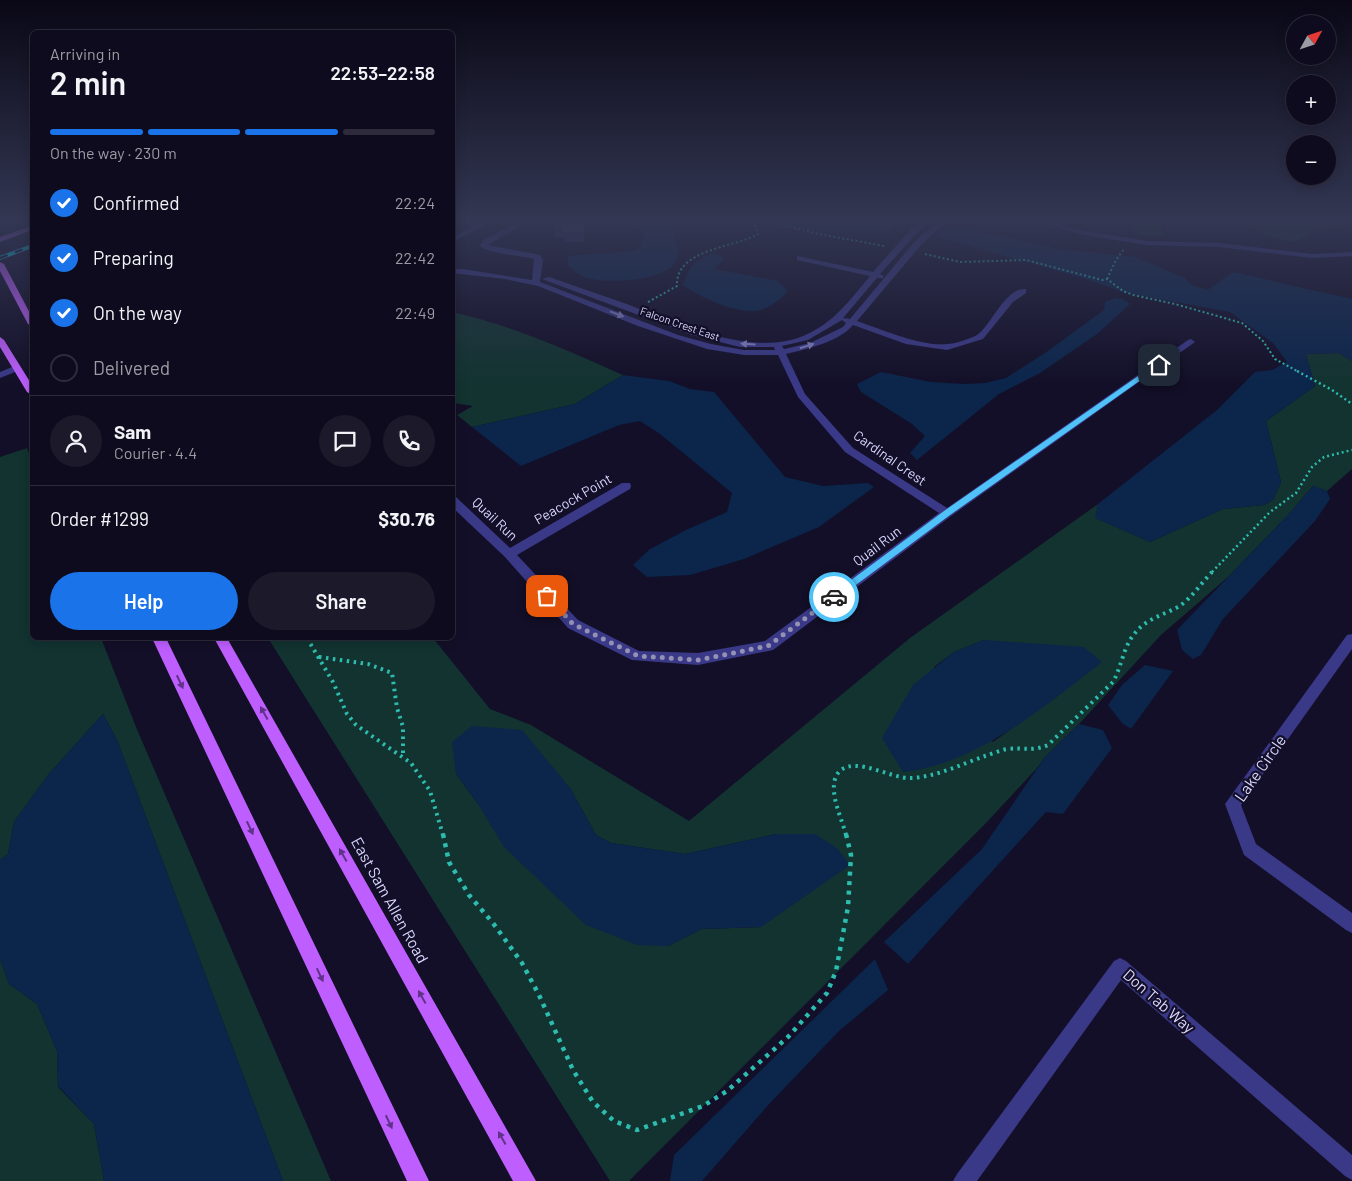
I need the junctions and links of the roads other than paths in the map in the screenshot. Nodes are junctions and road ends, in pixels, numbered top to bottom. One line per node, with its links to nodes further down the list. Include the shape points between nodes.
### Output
1 (6, 275): 12 (main road)
2 (496, 275): 7 (street, Falcon Crest East)
3 (523, 275): 7 (street, Falcon Crest East)
4 (537, 275): 7 (street)
5 (874, 275): 8 (street); 11 (street, Falcon Crest East)
6 (893, 275): 8 (street, Falcon Crest East)
7 (537, 279): 10 (street, Falcon Crest East); 14 (street, Falcon Crest East, one-way to 14)
8 (890, 279): 13 (street, Falcon Crest East)
9 (1023, 291): 13 (street, via 1010,300 980,337 947,348 908,342)
10 (656, 318): 14 (street); 17 (street, Falcon Crest East, one-way to 10, via 719,340)
11 (839, 318): 13 (street); 17 (street, Falcon Crest East)
12 (30, 320)
13 (852, 322): 17 (street, Falcon Crest East, one-way to 13, via 832,338)
14 (647, 325): 17 (street, Falcon Crest East, via 719,350 739,353)
15 (0, 340): 18 (main road)
16 (1191, 342): 23 (street, Quail Run)
17 (779, 349): 23 (street, Cardinal Crest, via 801,395 849,450)
18 (17, 368): 19 (street); 20 (main road)
19 (0, 375)
20 (30, 389)
21 (626, 486): 24 (street, Peacock Point)
22 (455, 503): 24 (street, Quail Run)
23 (947, 513): 24 (street, Quail Run, via 768,646 698,660 638,656 573,624)
24 (509, 554)
25 (1352, 639): 28 (street, Lake Circle, via 1233,804 1250,849)
26 (160, 640): 30 (main road, one-way to 30)
27 (222, 640): 31 (main road, East Sam Allen Road, one-way to 27)
28 (1352, 924)
29 (1352, 1169): 32 (street, Don Tab Way, via 1120,967)
30 (418, 1181)
31 (526, 1181)
32 (964, 1181)

